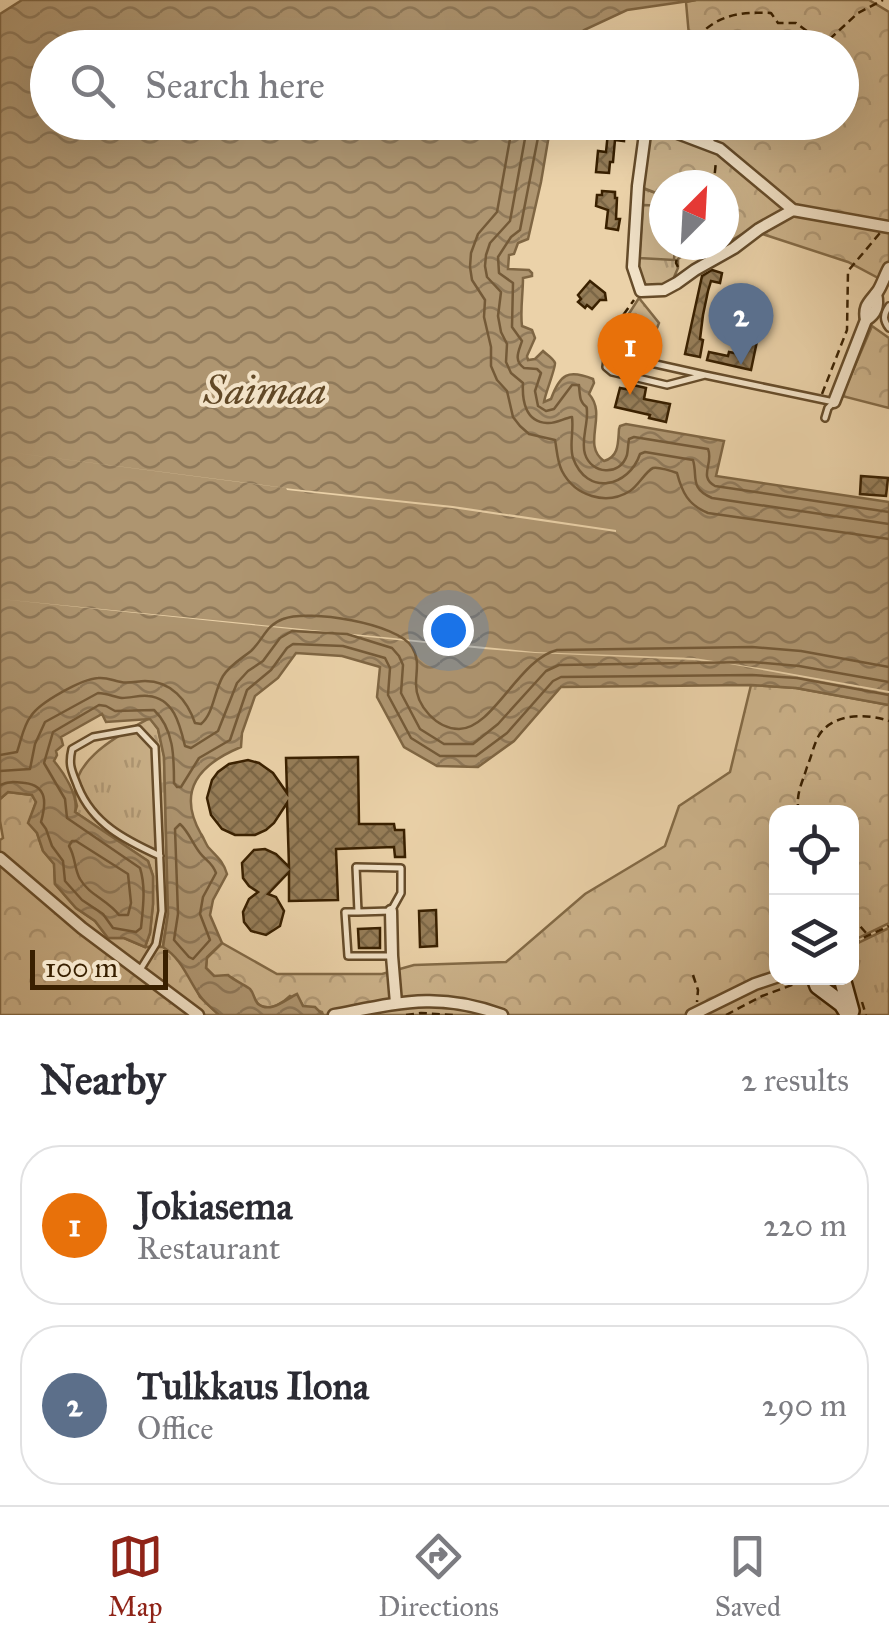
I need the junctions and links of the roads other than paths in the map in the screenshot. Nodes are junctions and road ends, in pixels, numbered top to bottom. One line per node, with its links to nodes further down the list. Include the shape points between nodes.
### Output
1 (643, 140): 5 (street, via 633,267 641,292 678,283)
2 (697, 140): 4 (street)
3 (711, 140): 4 (lane)
4 (720, 149): 5 (street)
5 (793, 210): 6 (street)
6 (887, 226)
7 (889, 268): 8 (street)
8 (877, 297): 9 (lane); 12 (street, via 864,310 866,320)
9 (889, 306): 10 (lane)
10 (889, 328)
11 (705, 375): 11 (lane, via 611,356 607,358 612,372 667,386); 12 (lane)
12 (834, 402): 13 (lane)
13 (824, 418)
14 (160, 856): 14 (lane, via 156,747 138,729 94,736 72,749 69,764 98,820); 19 (lane, via 162,911 156,944)
15 (0, 858): 19 (street)
16 (391, 911): 17 (lane); 17 (lane, via 402,893 401,868 356,868); 18 (street)
17 (358, 912): 18 (lane, via 345,912 348,956)
18 (392, 956): 23 (street)
19 (140, 970): 24 (street)
20 (769, 980): 27 (street)
21 (816, 985): 28 (main road)
22 (844, 985): 28 (main road)
23 (396, 1003): 25 (street); 26 (street, via 461,1002)
24 (198, 1015)
25 (334, 1015)
26 (502, 1015)
27 (693, 1015)
28 (850, 1015)

